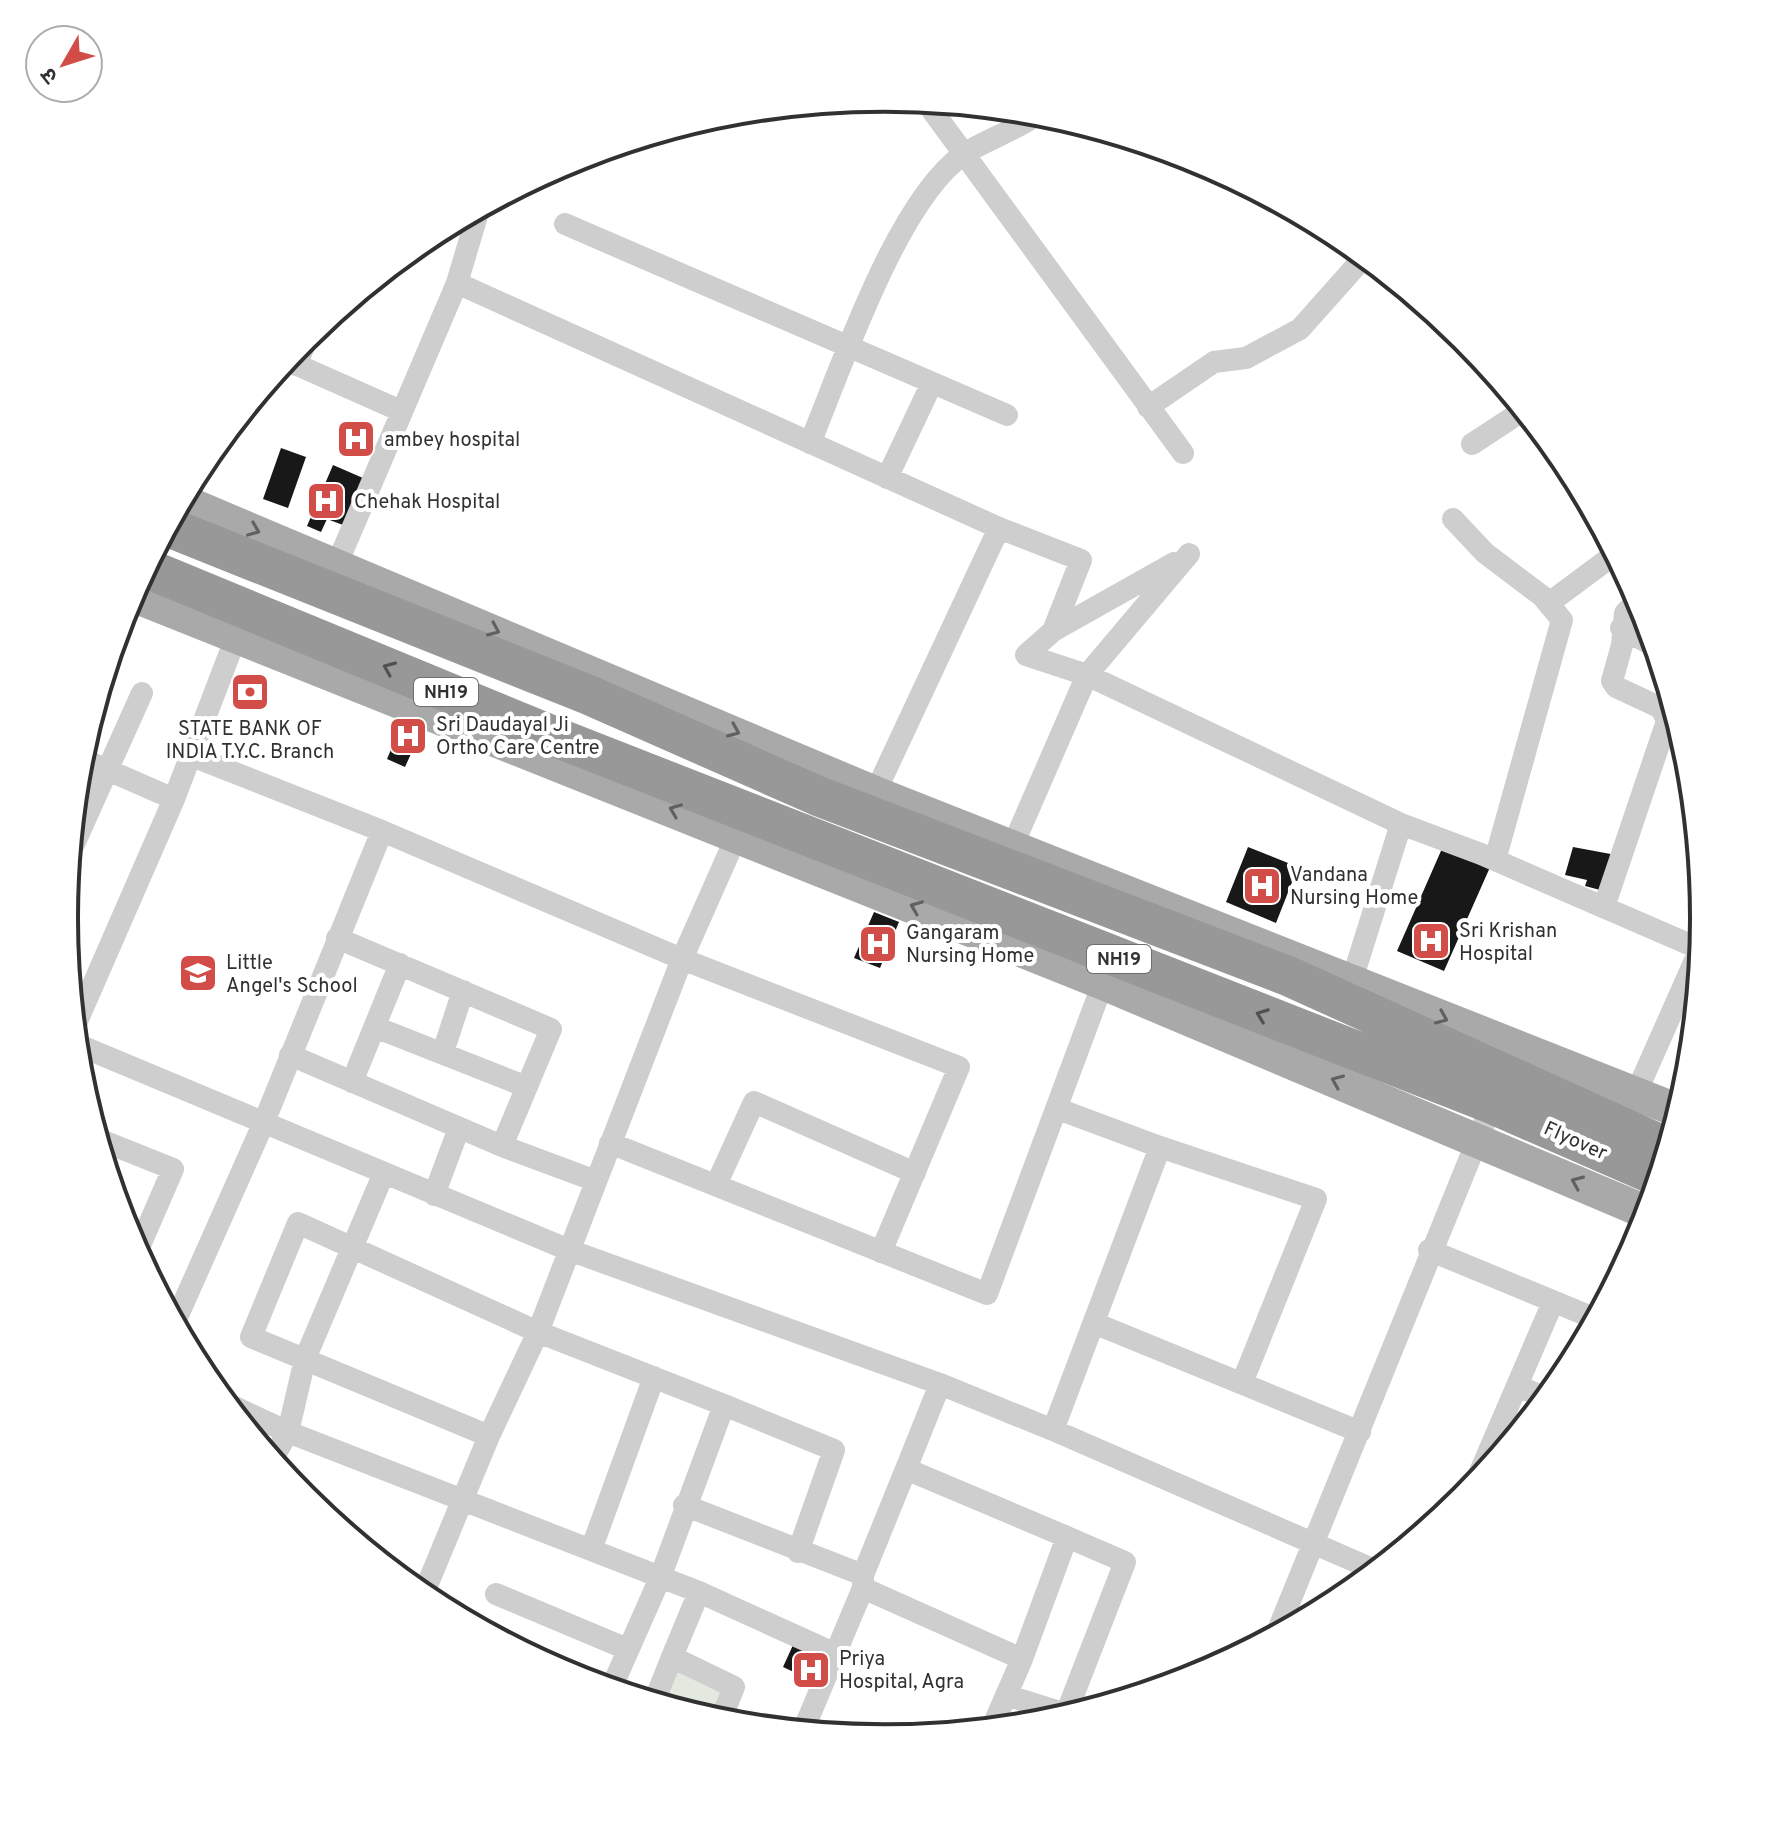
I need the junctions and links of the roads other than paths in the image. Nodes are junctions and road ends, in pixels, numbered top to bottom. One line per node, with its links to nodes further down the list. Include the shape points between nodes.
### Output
1 (934, 114): 3 (street)
2 (1022, 124): 3 (street)
3 (963, 155): 8 (street, via 921,199 897,240); 11 (street)
4 (475, 224): 7 (street)
5 (565, 224): 8 (street)
6 (1357, 265): 11 (street, via 1300,329 1246,358 1214,362)
7 (457, 283): 12 (street); 15 (street)
8 (850, 348): 10 (street); 15 (street)
9 (298, 366): 12 (street)
10 (932, 383): 13 (street); 18 (street)
11 (1148, 407): 17 (street)
12 (401, 411): 24 (street)
13 (1007, 415)
14 (1515, 416): 16 (street)
15 (810, 443): 18 (street)
16 (1472, 444)
17 (1183, 453)
18 (887, 478): 21 (street)
19 (192, 505): 24 (main road, one-way to 24)
20 (1453, 519): 27 (street, via 1485,553)
21 (999, 528): 30 (street, via 1081,560); 42 (street)
22 (178, 531): 67 (highway, NH19, via 589,695 767,773 1288,976 1405,1027)
23 (1607, 560): 27 (street)
24 (337, 564): 42 (main road, one-way to 42)
25 (156, 572): 45 (highway, NH19, one-way to 25)
26 (144, 600): 31 (main road)
27 (1549, 603): 49 (street, via 1562,628)
28 (1629, 609): 29 (street)
29 (1621, 628): 32 (street); 35 (street, via 1612,681 1661,708)
30 (1053, 631): 33 (street, via 1026,655); 33 (street, via 1189,554)
31 (236, 637): 39 (street); 45 (main road, one-way to 31)
32 (1641, 639)
33 (1087, 675): 46 (street); 48 (street)
34 (142, 693): 41 (street)
35 (1666, 719)
36 (1667, 722): 37 (street)
37 (1663, 735): 38 (street); 50 (street)
38 (1671, 738)
39 (192, 756): 43 (street); 47 (street)
40 (93, 763): 41 (street)
41 (108, 769): 43 (street); 44 (street)
42 (875, 793): 48 (main road)
43 (174, 799): 59 (street)
44 (86, 808)
45 (742, 824): 53 (street); 57 (main road, one-way to 45); 67 (highway, NH19, one-way to 45)
46 (1401, 824): 49 (street); 56 (street)
47 (382, 831): 51 (street); 53 (street)
48 (1013, 845): 56 (main road)
49 (1495, 860): 50 (street)
50 (1604, 907): 52 (street)
51 (337, 938): 54 (street); 63 (street)
52 (1690, 944)
53 (682, 959): 72 (street); 78 (street, via 959,1067)
54 (400, 964): 58 (street); 60 (street)
55 (1688, 977): 66 (street)
56 (1352, 980): 67 (main road, one-way to 67)
57 (1103, 983): 67 (main road, one-way to 57); 69 (street)
58 (463, 991): 62 (street); 65 (street, via 551,1029)
59 (83, 1007)
60 (375, 1027): 62 (street); 64 (street)
61 (89, 1049): 70 (street)
62 (443, 1052): 65 (street)
63 (290, 1055): 64 (street); 70 (street)
64 (352, 1082): 71 (street)
65 (527, 1087): 75 (street)
66 (1637, 1091): 67 (main road); 68 (main road)
67 (1497, 1092): 74 (highway, Flyover / NH19); 77 (highway, Flyover / NH19); 83 (main road, one-way to 67); 87 (street)
68 (1669, 1106)
69 (1058, 1109): 76 (street); 88 (street, via 987,1294)
70 (264, 1122): 79 (street); 90 (street)
71 (459, 1128): 75 (street); 82 (street)
72 (610, 1143): 80 (street); 81 (street)
73 (110, 1144): 84 (street, via 173,1169)
74 (1658, 1145)
75 (502, 1146): 80 (street)
76 (1160, 1147): 92 (street); 96 (street, via 1316,1199)
77 (1650, 1172)
78 (915, 1173): 81 (street, via 754,1102); 88 (street)
79 (383, 1175): 82 (street); 85 (street)
80 (596, 1181): 86 (street)
81 (716, 1185): 88 (street)
82 (434, 1195): 86 (street)
83 (1638, 1205)
84 (144, 1237)
85 (355, 1247): 93 (street); 94 (street); 94 (street, via 298,1223 251,1337)
86 (569, 1250): 93 (street); 97 (street)
87 (1429, 1250): 89 (street); 104 (street)
88 (881, 1252)
89 (1553, 1302): 91 (street); 98 (street)
90 (176, 1304)
91 (1587, 1315)
92 (1094, 1323): 96 (street); 102 (street)
93 (538, 1332): 95 (street); 105 (street)
94 (305, 1359): 103 (street); 105 (street)
95 (654, 1377): 100 (street); 113 (street)
96 (1242, 1383): 104 (street)
97 (940, 1384): 102 (street); 108 (street)
98 (1517, 1386): 99 (street); 107 (street)
99 (1536, 1393)
100 (724, 1405): 110 (street); 114 (street, via 834,1450)
101 (249, 1414): 103 (street)
102 (1053, 1430): 112 (street)
103 (288, 1432): 106 (street); 109 (street)
104 (1360, 1432): 112 (street)
105 (489, 1436): 109 (street)
106 (278, 1450)
107 (1488, 1453)
108 (906, 1469): 111 (street); 117 (street)
109 (463, 1500): 113 (street); 118 (street)
110 (684, 1505): 114 (street); 116 (street)
111 (1067, 1537): 125 (street); 129 (street, via 1125,1562)
112 (1312, 1543): 115 (street); 121 (street)
113 (591, 1550): 116 (street)
114 (798, 1552): 117 (street)
115 (1365, 1566)
116 (660, 1578): 119 (street); 122 (street)
117 (863, 1582): 123 (street); 125 (street)
118 (428, 1583)
119 (699, 1592): 123 (street); 124 (street)
120 (496, 1594): 122 (street)
121 (1282, 1620)
122 (627, 1649): 126 (street)
123 (838, 1655): 133 (street)
124 (672, 1657): 127 (street); 131 (street, via 734,1687)
125 (1022, 1659): 128 (street)
126 (615, 1678)
127 (658, 1692)
128 (1006, 1695): 130 (street); 132 (street)
129 (1071, 1703)
130 (1046, 1709)
131 (725, 1710)
132 (997, 1717)
133 (808, 1721)

